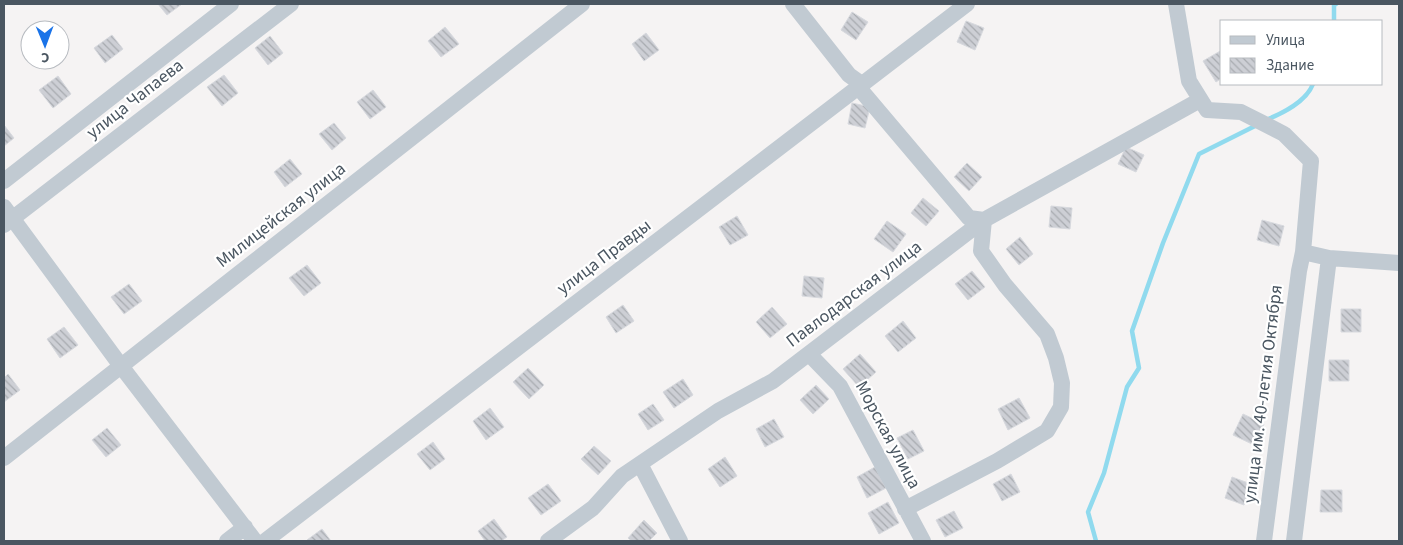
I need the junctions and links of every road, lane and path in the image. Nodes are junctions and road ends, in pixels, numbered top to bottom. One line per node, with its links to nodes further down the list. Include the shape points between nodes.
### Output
1 (231, 4): 9 (street, улица Чапаева)
2 (290, 4): 10 (street, улица Чапаева)
3 (582, 4): 16 (street, Милицейская улица)
4 (793, 4): 7 (street)
5 (967, 4): 7 (street, улица Правды)
6 (1176, 4): 8 (street, via 1189,81)
7 (861, 86): 11 (street, via 969,218); 23 (street, улица Правды)
8 (1200, 100): 11 (street, Павлодарская улица); 12 (street, улица им. 40-летия Октября, via 1207,110 1241,112 1284,134 1311,161)
9 (4, 181)
10 (7, 217): 16 (street)
11 (984, 220): 15 (street, Павлодарская улица); 19 (street, via 981,251 1005,286 1047,334 1062,383 1061,407 1047,431)
12 (1303, 252): 13 (street); 27 (street, улица им. 40-летия Октября)
13 (1328, 258): 14 (street); 28 (street)
14 (1399, 263)
15 (809, 354): 18 (street, Павлодарская улица, via 773,381 718,411); 19 (street, Морская улица, via 840,386)
16 (121, 366): 17 (street, Милицейская улица); 20 (street)
17 (4, 458)
18 (640, 464): 24 (street, Павлодарская улица, via 622,476 593,508); 25 (street)
19 (905, 509): 26 (street, Морская улица)
20 (245, 528): 21 (street); 22 (street)
21 (227, 541)
22 (255, 541)
23 (265, 541)
24 (548, 541)
25 (680, 541)
26 (923, 541)
27 (1264, 541)
28 (1294, 541)

